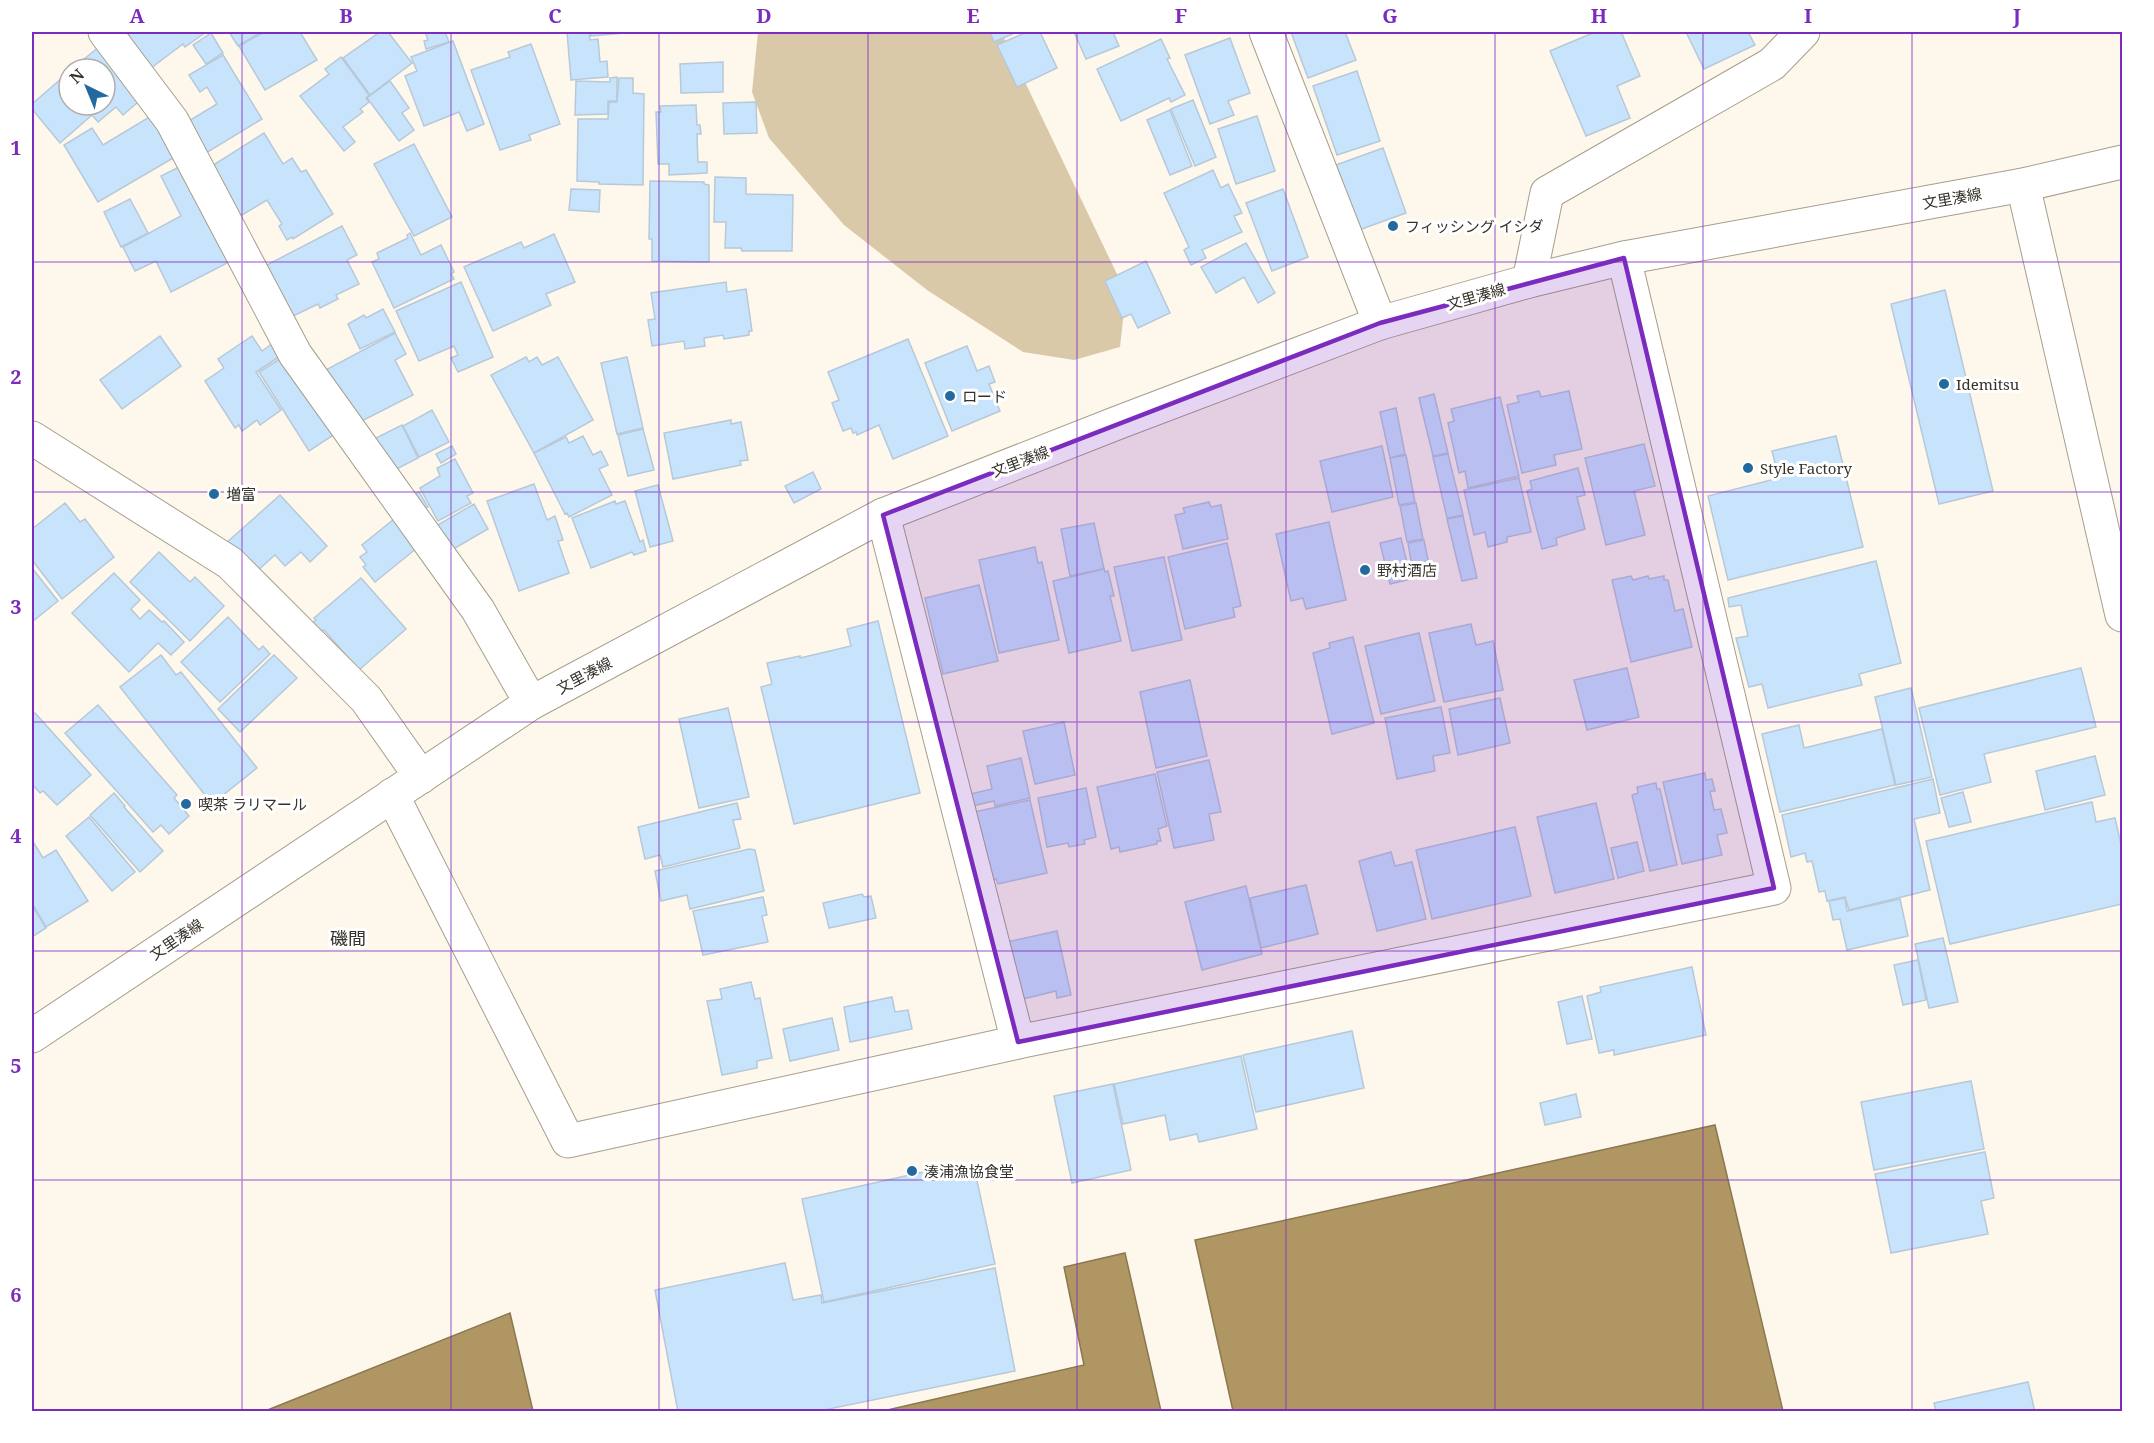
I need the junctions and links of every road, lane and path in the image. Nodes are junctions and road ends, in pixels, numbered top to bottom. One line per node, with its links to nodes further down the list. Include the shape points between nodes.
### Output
1 (105, 32): 12 (street, via 172,121 295,354 478,610)
2 (1266, 32): 8 (street)
3 (1803, 32): 7 (street, via 1772,64 1547,193)
4 (2122, 162): 5 (street, 文里湊線)
5 (2023, 185): 6 (street, 文里湊線); 11 (street)
6 (1624, 258): 7 (street, 文里湊線); 16 (street, via 1774,888)
7 (1529, 281): 8 (street, 文里湊線)
8 (1380, 323): 10 (street, 文里湊線)
9 (32, 438): 13 (street, via 230,563 366,699)
10 (883, 515): 12 (street, 文里湊線); 16 (street)
11 (2122, 615)
12 (531, 703): 13 (street, 文里湊線)
13 (421, 777): 14 (street, 文里湊線)
14 (392, 795): 15 (street, 文里湊線); 16 (street, via 568,1141)
15 (32, 1036)
16 (1018, 1042)

